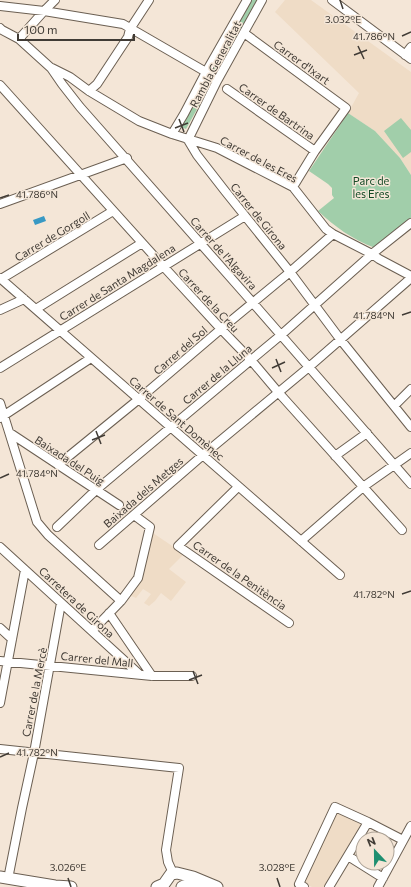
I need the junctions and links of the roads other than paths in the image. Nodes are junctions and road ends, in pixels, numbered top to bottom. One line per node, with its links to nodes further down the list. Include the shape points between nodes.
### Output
1 (55, 0): 7 (street); 8 (street)
2 (149, 0): 9 (street)
3 (247, 0): 16 (street, Rambla Generalitat)
4 (262, 0): 11 (street, Rambla Generalitat)
5 (334, 1): 14 (street)
6 (1, 5): 7 (street)
7 (44, 11): 8 (street); 12 (street)
8 (60, 14): 9 (street, via 123,24)
9 (130, 28): 16 (street); 20 (street, via 128,37 97,84)
10 (1, 30): 12 (street, Carrer de l'Algavira)
11 (244, 33): 17 (street, Rambla Generalitat); 23 (street, Carrer d'Ixart, via 346,108)
12 (19, 40): 15 (street, Carrer de l'Algavira)
13 (411, 47): 14 (street)
14 (408, 57)
15 (51, 68): 20 (street); 24 (street, Carrer de l'Algavira, via 80,107)
16 (206, 72): 17 (street); 21 (street, Rambla Generalitat)
17 (217, 81): 22 (street, Rambla Generalitat)
18 (0, 85): 25 (street, Carrer de la Creu)
19 (227, 89): 23 (street, Carrer de Bartrina)
20 (89, 91): 21 (street, via 139,121)
21 (172, 134): 22 (street)
22 (188, 140): 26 (street, Carrer de les Eres, via 217,148); 29 (street, Carrer de Girona)
23 (315, 150): 26 (street)
24 (126, 158): 25 (street); 33 (street, Carrer de l'Algavira)
25 (81, 175): 27 (street); 28 (street, Carrer de la Creu)
26 (293, 187): 31 (street, Carrer de les Eres, via 326,229)
27 (0, 204)
28 (113, 211): 32 (street, Carrer de la Creu); 38 (street, Carrer de Gorgoll)
29 (245, 216): 33 (street, Carrer de Santa Magdalena); 36 (street, Carrer de Girona)
30 (411, 223): 34 (street, Carrer de la Lluna)
31 (333, 234): 34 (street, Carrer de les Eres); 36 (street, Carrer del Sol)
32 (142, 243): 35 (street, Carrer de la Creu); 42 (street)
33 (200, 243): 35 (street, Carrer de Santa Magdalena); 40 (street, Carrer de l'Algavira)
34 (372, 254): 37 (street, Carrer de les Eres); 41 (street, Carrer de la Lluna)
35 (163, 266): 44 (street, Carrer de la Creu); 45 (street, Carrer de Santa Magdalena)
36 (290, 272): 40 (street, Carrer del Sol); 41 (street, Carrer de Girona)
37 (411, 277): 47 (street, Baixada dels Metges)
38 (1, 278): 39 (street, Carrer de Sant Domènec)
39 (24, 299): 42 (street, Carrer de Sant Domènec); 43 (street)
40 (253, 302): 44 (street, Carrer del Sol); 46 (street, Carrer de l'Algavira)
41 (315, 305): 46 (street, Carrer de la Lluna); 47 (street, Carrer de Girona)
42 (36, 309): 45 (street, Carrer de Sant Domènec)
43 (0, 310)
44 (221, 329): 49 (street, Carrer de la Creu); 54 (street, Carrer del Sol)
45 (60, 330): 48 (street, Carrer de Sant Domènec); 51 (street, Carrer de Santa Magdalena)
46 (281, 335): 49 (street, Carrer de la Lluna); 50 (street, Carrer de l'Algavira)
47 (340, 339): 50 (street, Baixada dels Metges); 56 (street, Carrer de Girona)
48 (91, 358): 54 (street, Carrer de Sant Domènec); 57 (street)
49 (251, 360): 53 (street, Carrer de la Creu); 58 (street, Carrer de la Lluna)
50 (309, 367): 53 (street, Baixada dels Metges); 61 (street, Carrer de l'Algavira)
51 (0, 368)
52 (411, 389): 56 (street)
53 (278, 392): 63 (street, Baixada dels Metges); 64 (street, Carrer de la Creu)
54 (139, 399): 58 (street, Carrer de Sant Domènec); 65 (street, Carrer del Sol)
55 (0, 403): 57 (street)
56 (394, 406): 59 (street, Carrer de Girona)
57 (2, 417): 60 (street)
58 (171, 427): 63 (street, Carrer de Sant Domènec); 70 (street, Carrer de la Lluna)
59 (411, 427)
60 (10, 433): 65 (street, Baixada del Puig); 80 (street, via 37,522)
61 (366, 433): 64 (street); 66 (street, Carrer de l'Algavira)
62 (411, 453): 66 (street)
63 (202, 455): 68 (street, Carrer de Sant Domènec); 72 (street, Baixada dels Metges)
64 (335, 456): 69 (street, Carrer de la Creu)
65 (58, 465): 70 (street, Baixada del Puig)
66 (394, 465): 67 (street, Carrer de l'Algavira); 69 (street)
67 (411, 484)
68 (238, 487): 75 (street, Carrer de Sant Domènec); 83 (street, Carrer de la Penitència, via 178,546)
69 (363, 487): 74 (street, Carrer de la Creu); 75 (street)
70 (96, 490): 71 (street, Baixada del Puig); 73 (street, Carrer de la Lluna)
71 (119, 506)
72 (134, 515): 76 (street, Baixada dels Metges); 80 (street, via 150,527 138,578)
73 (57, 526)
74 (402, 530)
75 (301, 541): 79 (street, Carrer de Sant Domènec)
76 (99, 545)
77 (0, 547): 78 (street, Carretera de Girona)
78 (26, 570): 81 (street, Carretera de Girona); 86 (street)
79 (340, 575)
80 (121, 601): 82 (street)
81 (61, 603): 85 (street, Carretera de Girona); 88 (street, Carrer de la Mercè)
82 (109, 613): 85 (street); 90 (street)
83 (289, 623)
84 (0, 628): 86 (street)
85 (92, 631): 89 (street, Carretera de Girona)
86 (12, 639): 87 (street)
87 (4, 661): 88 (street, Carrer del Mall); 92 (street)
88 (50, 666): 89 (street, Carrer del Mall); 94 (street, Carrer de la Mercè)
89 (139, 674): 90 (street, Carrer del Mall)
90 (152, 676): 91 (street, Carrer del Mall)
91 (192, 676)
92 (0, 703)
93 (0, 749): 94 (street)
94 (34, 753): 99 (street, Carrer de la Mercè); 100 (street, via 179,768 166,850)
95 (368, 822): 97 (street); 98 (street); 107 (street, via 335,807 299,884)
96 (411, 826): 97 (street)
97 (403, 840): 101 (street)
98 (348, 856): 101 (street); 108 (street)
99 (4, 878): 103 (main road)
100 (173, 878): 102 (main road); 104 (main road); 105 (main road, via 184,878)
101 (383, 878): 109 (street)
102 (199, 884): 105 (main road, via 189,883); 106 (main road)
103 (71, 887)
104 (157, 887)
105 (182, 887)
106 (217, 887)
107 (304, 887)
108 (329, 887)
109 (378, 887)

